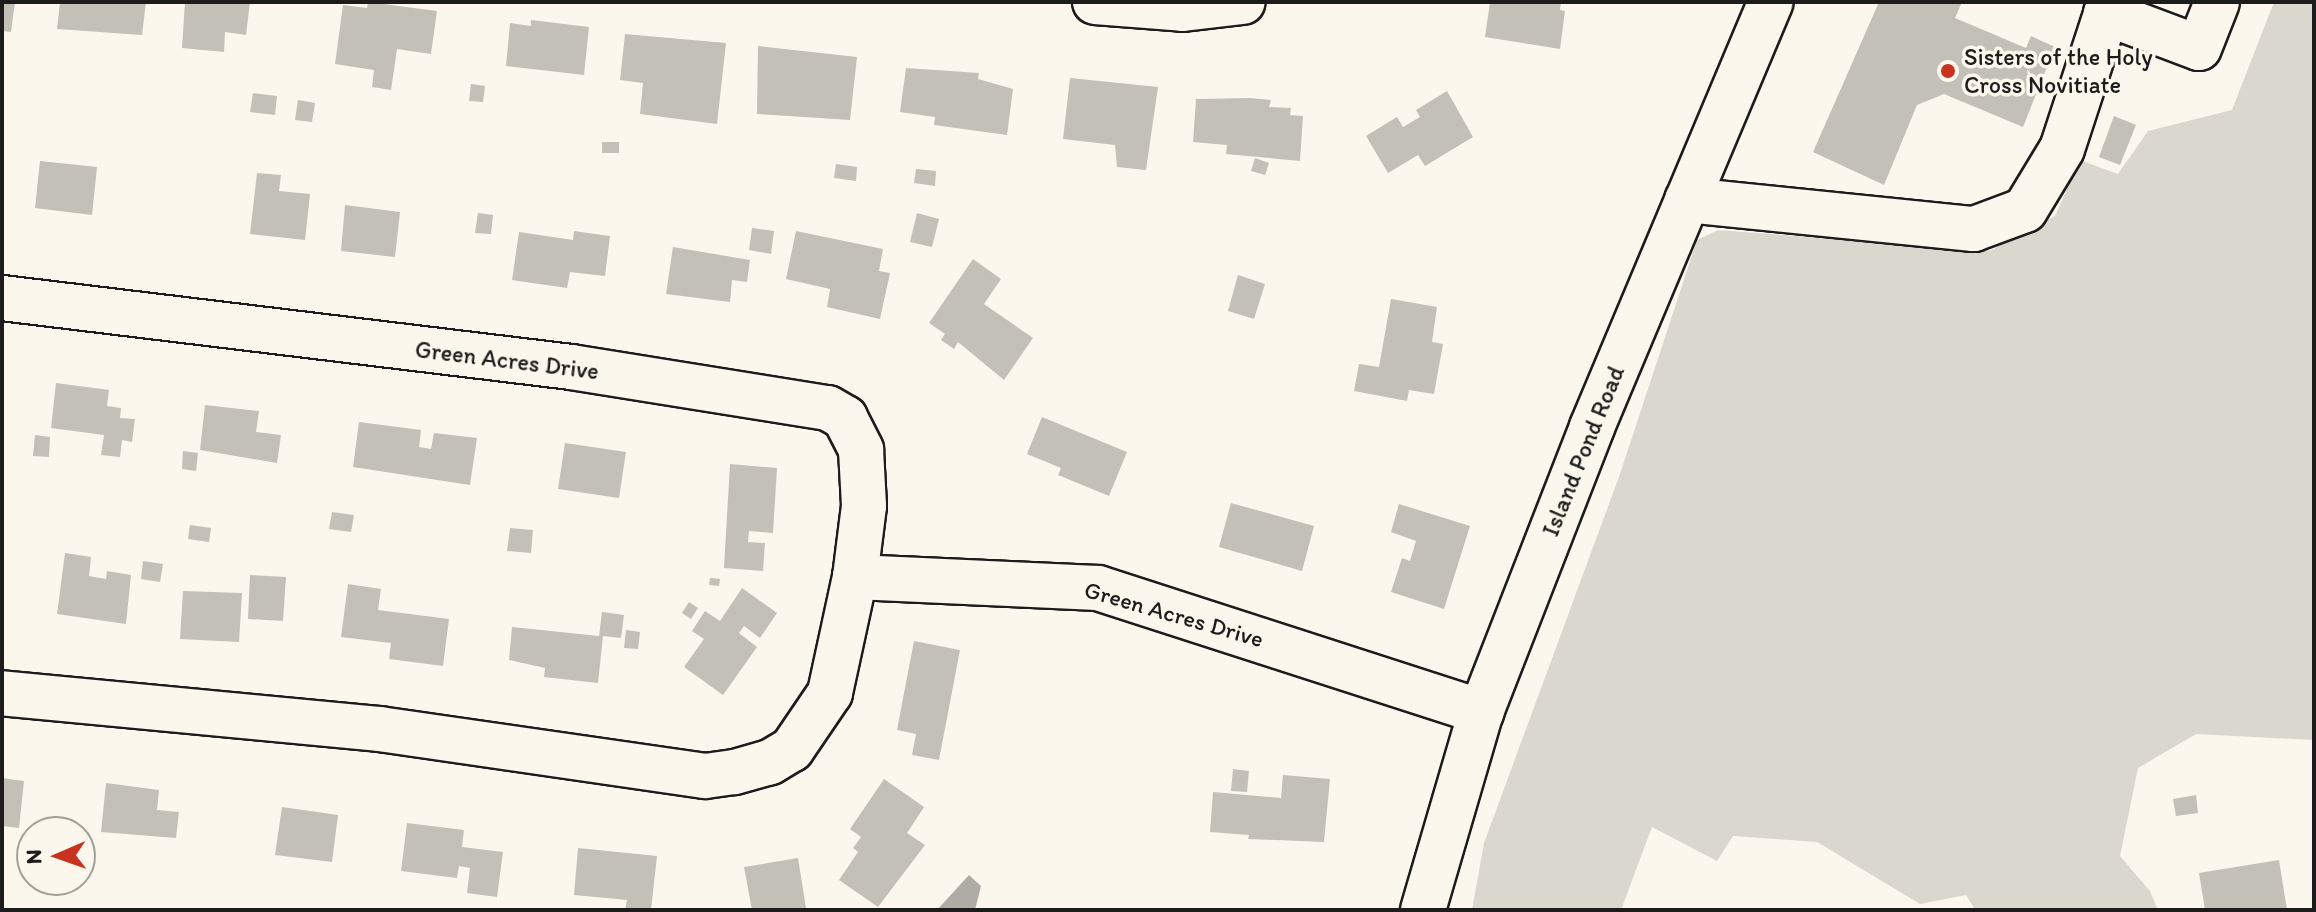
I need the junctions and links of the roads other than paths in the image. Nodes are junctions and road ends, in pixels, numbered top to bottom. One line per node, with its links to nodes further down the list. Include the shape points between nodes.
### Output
1 (1095, 2): 2 (street, via 1183,9)
2 (1243, 2)
3 (1771, 2): 6 (street, Island Pond Road)
4 (2217, 2): 5 (street, via 2199,48)
5 (2108, 8): 6 (street, via 2062,149 2025,210 1974,229)
6 (1687, 200): 10 (street, Island Pond Road)
7 (2, 298): 8 (street, Green Acres Drive, via 571,367 828,408 845,418 861,450 864,506)
8 (855, 577): 9 (street, Green Acres Drive, via 839,665 817,718 792,749 770,762 705,776 380,729); 10 (street, Green Acres Drive, via 1098,588)
9 (2, 693)
10 (1481, 712): 11 (street, Island Pond Road)
11 (1423, 910)

